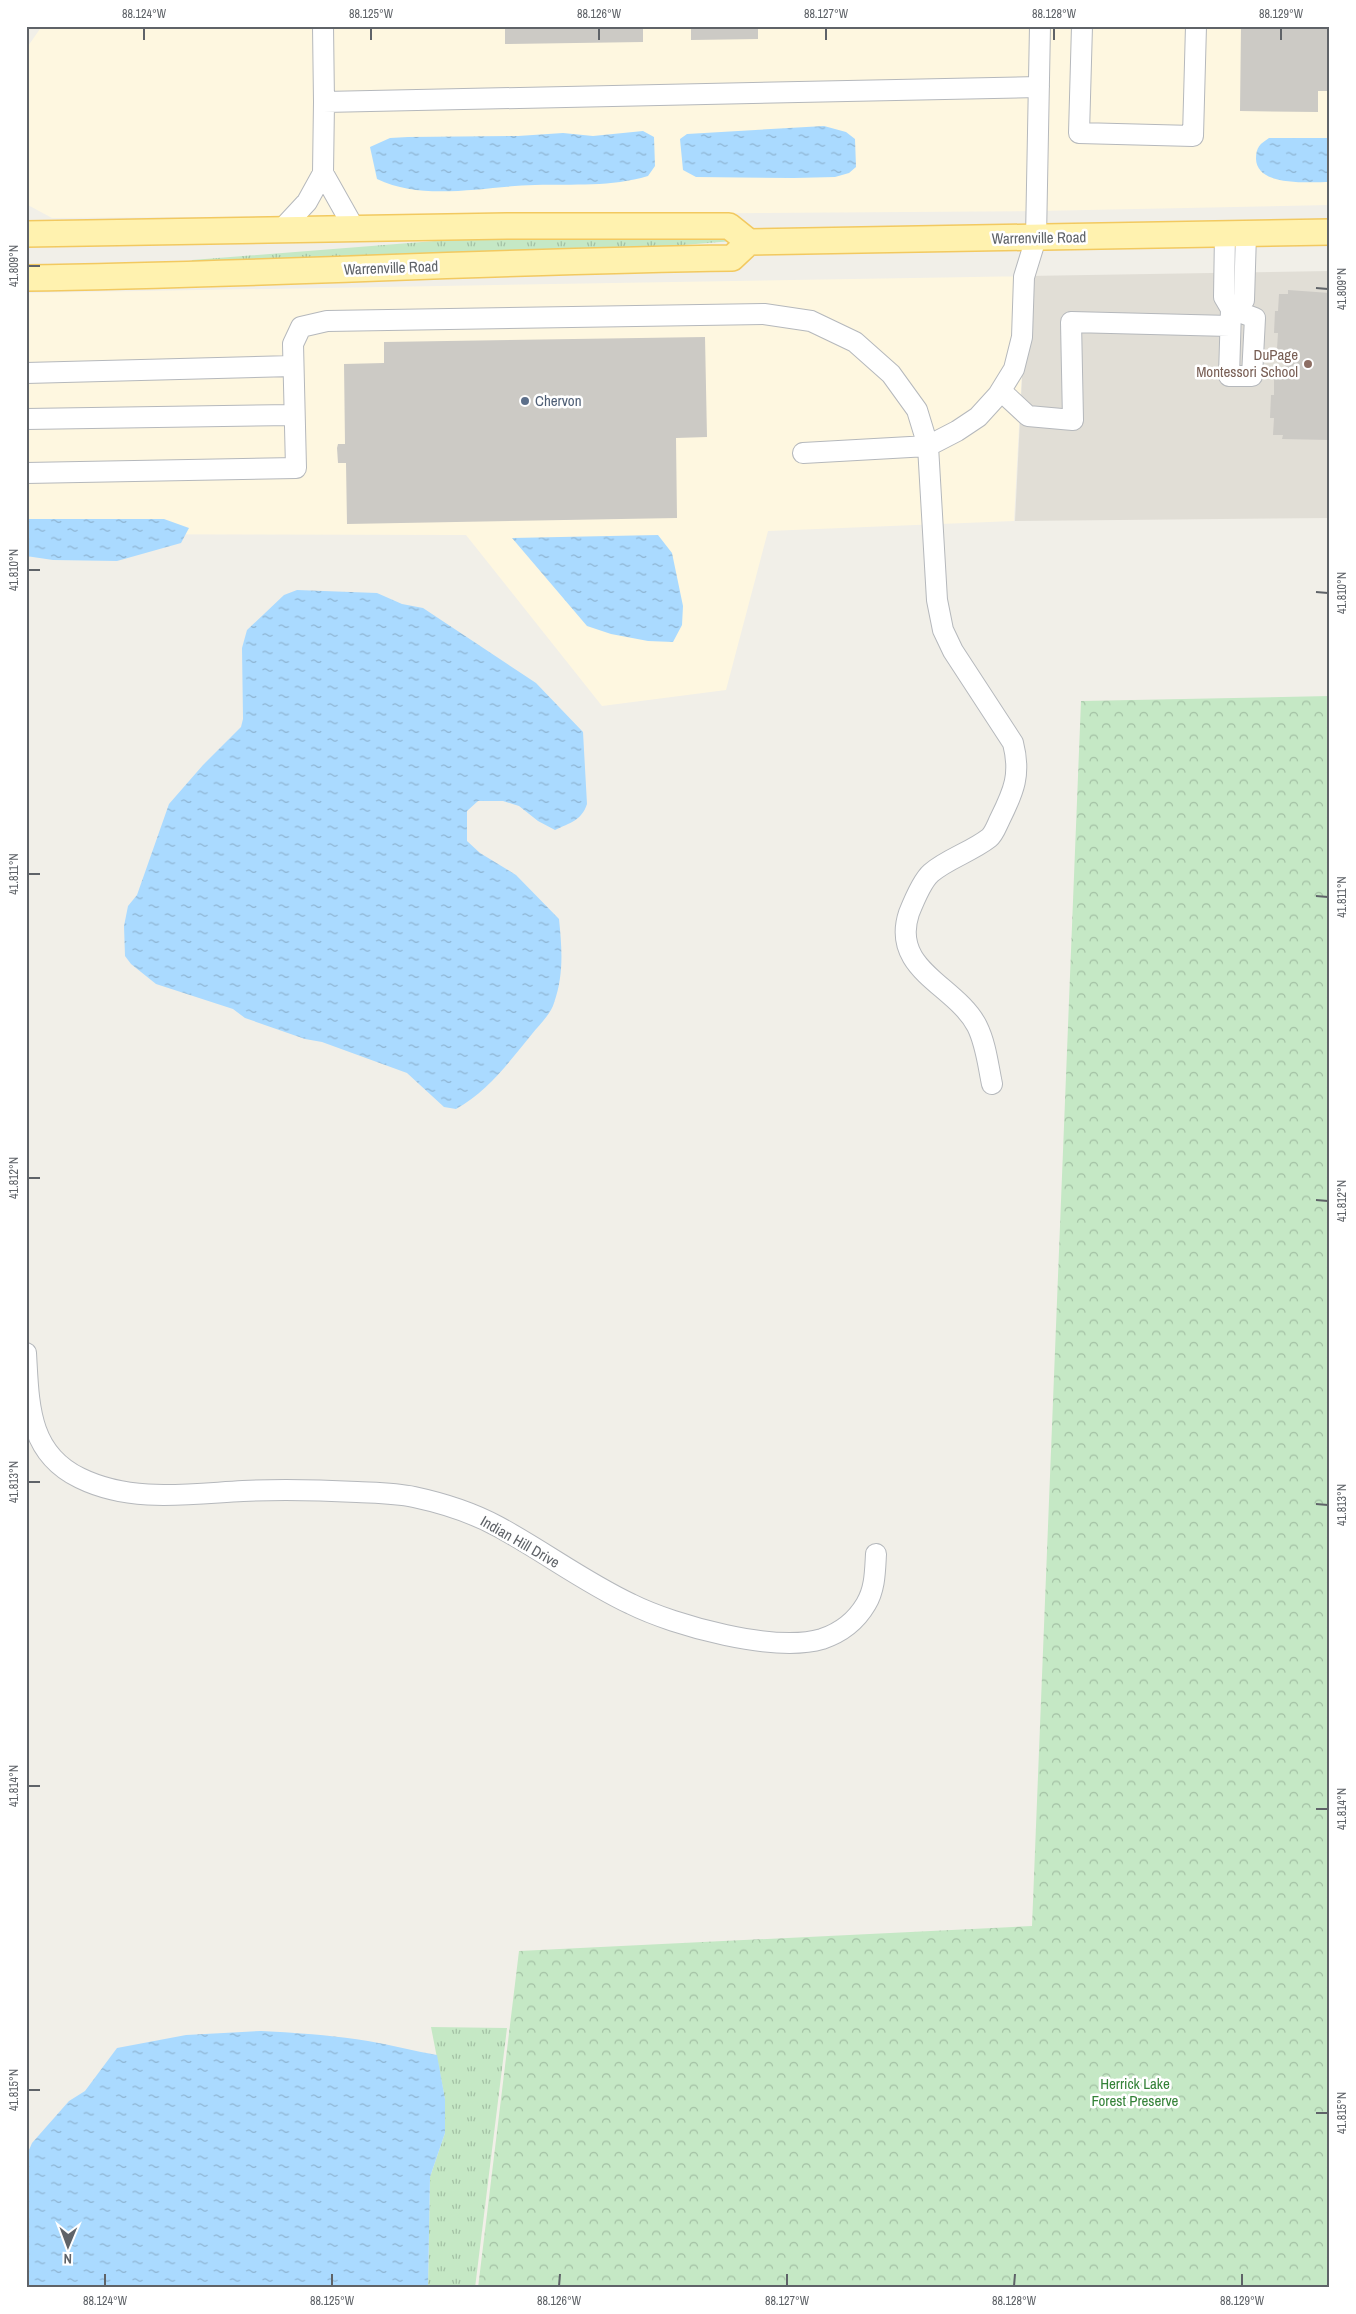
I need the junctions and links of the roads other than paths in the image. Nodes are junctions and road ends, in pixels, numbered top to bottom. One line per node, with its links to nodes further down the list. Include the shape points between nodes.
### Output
1 (322, 26): 6 (street)
2 (1040, 26): 5 (street)
3 (1082, 26): 4 (street, via 1079,134 1193,136)
4 (1196, 26)
5 (1039, 87): 6 (street); 13 (street)
6 (324, 102): 7 (street)
7 (324, 173): 8 (street); 9 (street, via 307,202)
8 (354, 228): 9 (main road); 14 (main road, via 729,226)
9 (282, 229): 10 (main road)
10 (30, 231)
11 (1330, 232): 12 (main road, Warrenville Road)
12 (1236, 234): 13 (main road, Warrenville Road); 18 (street, via 1224,297 1231,317 1071,322 1073,420 1028,416)
13 (1036, 238): 14 (main road, Warrenville Road); 18 (street, via 1024,277 1022,337 1014,369)
14 (749, 242): 15 (main road, Warrenville Road, via 732,258)
15 (26, 278)
16 (293, 366): 17 (street); 19 (street); 21 (street, via 293,344 301,327 328,321 764,314 811,321 855,342 891,374 917,410)
17 (26, 374)
18 (1001, 391): 21 (street, via 978,417)
19 (294, 415): 20 (street); 23 (street, via 296,468)
20 (26, 419)
21 (928, 446): 22 (street); 24 (street, via 937,600 943,630 953,652 1013,743 1017,770 1014,790 991,837 930,874 909,915 906,939 914,962 960,1003 976,1025)
22 (804, 453)
23 (26, 473)
24 (992, 1084)
25 (26, 1353): 26 (street, Indian Hill Drive, via 34,1420 44,1450 60,1466 80,1478 147,1495 306,1490 414,1497 485,1520 634,1606 743,1639 807,1642 845,1628 856,1618 872,1592)
26 (876, 1554)

